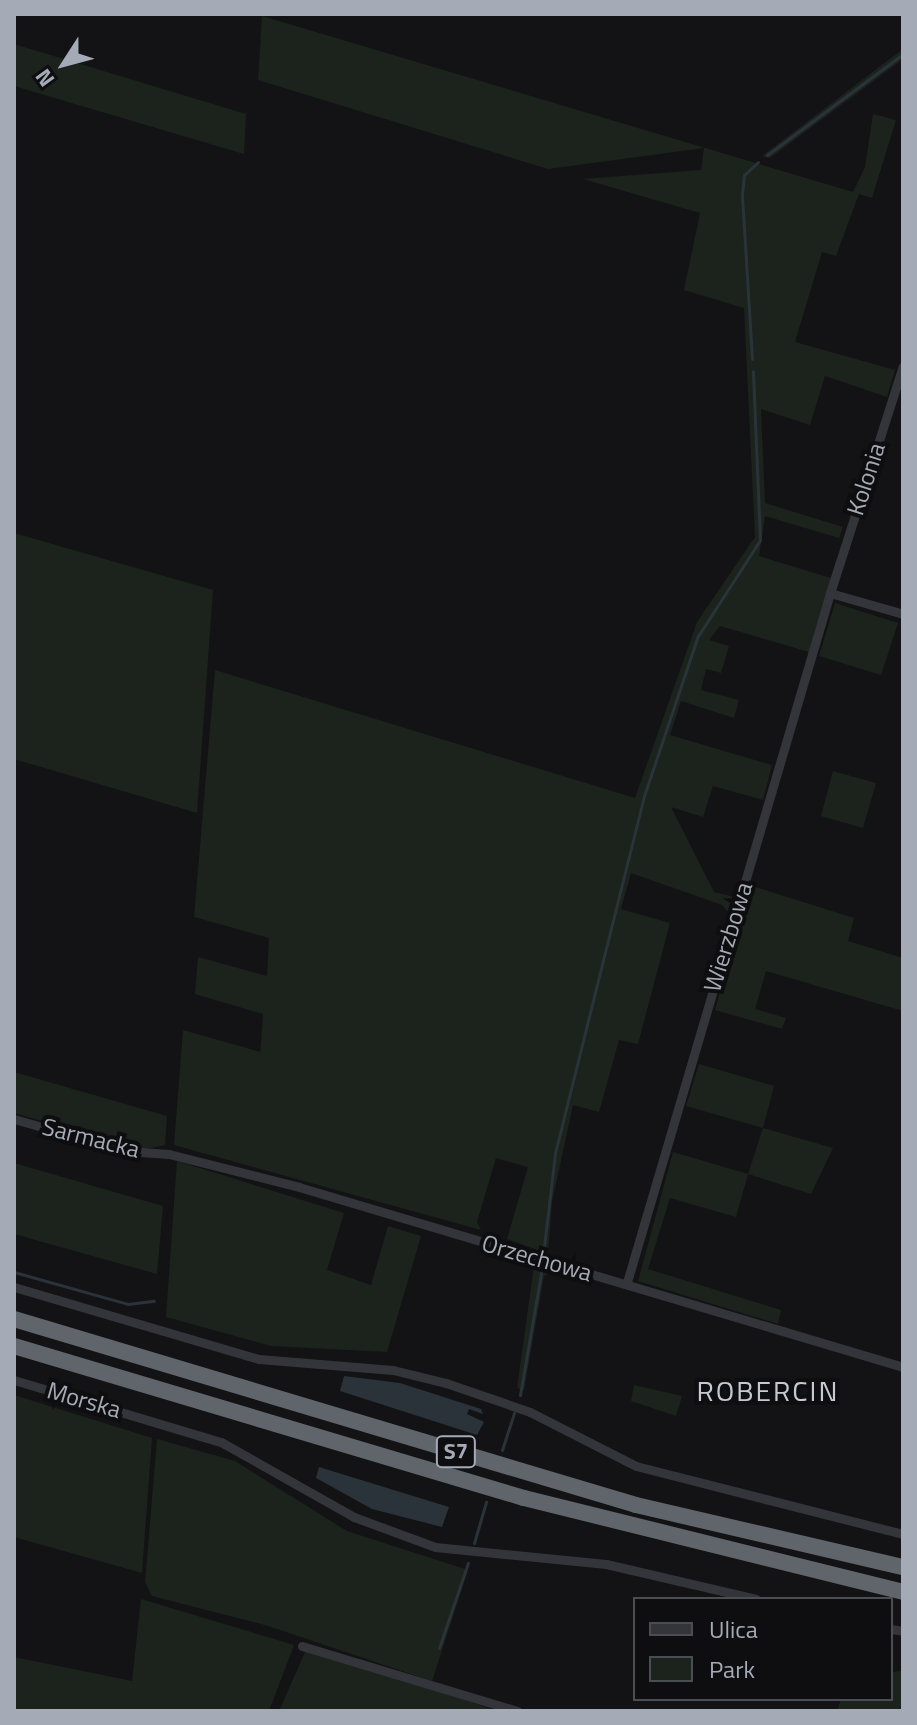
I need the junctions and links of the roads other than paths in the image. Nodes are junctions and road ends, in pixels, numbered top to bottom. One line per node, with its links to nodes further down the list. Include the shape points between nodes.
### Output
1 (902, 371): 2 (street, Kolonia)
2 (830, 593): 3 (street); 6 (street, Wierzbowa)
3 (903, 614)
4 (14, 1119): 5 (street, Sarmacka, via 126,1151)
5 (169, 1154): 6 (street, Orzechowa)
6 (627, 1282): 10 (street, Orzechowa, via 639,1291)
7 (14, 1287): 12 (street, via 259,1359 393,1370 446,1383 530,1412 636,1466)
8 (14, 1319): 13 (highway, S7, via 636,1505)
9 (14, 1346): 14 (highway, S7, via 538,1502)
10 (903, 1367)
11 (14, 1380): 15 (street, Morska, via 239,1449 354,1517 435,1547 596,1562)
12 (903, 1534)
13 (903, 1567)
14 (903, 1592)
15 (747, 1597)
16 (302, 1646): 17 (street)
17 (517, 1711)

